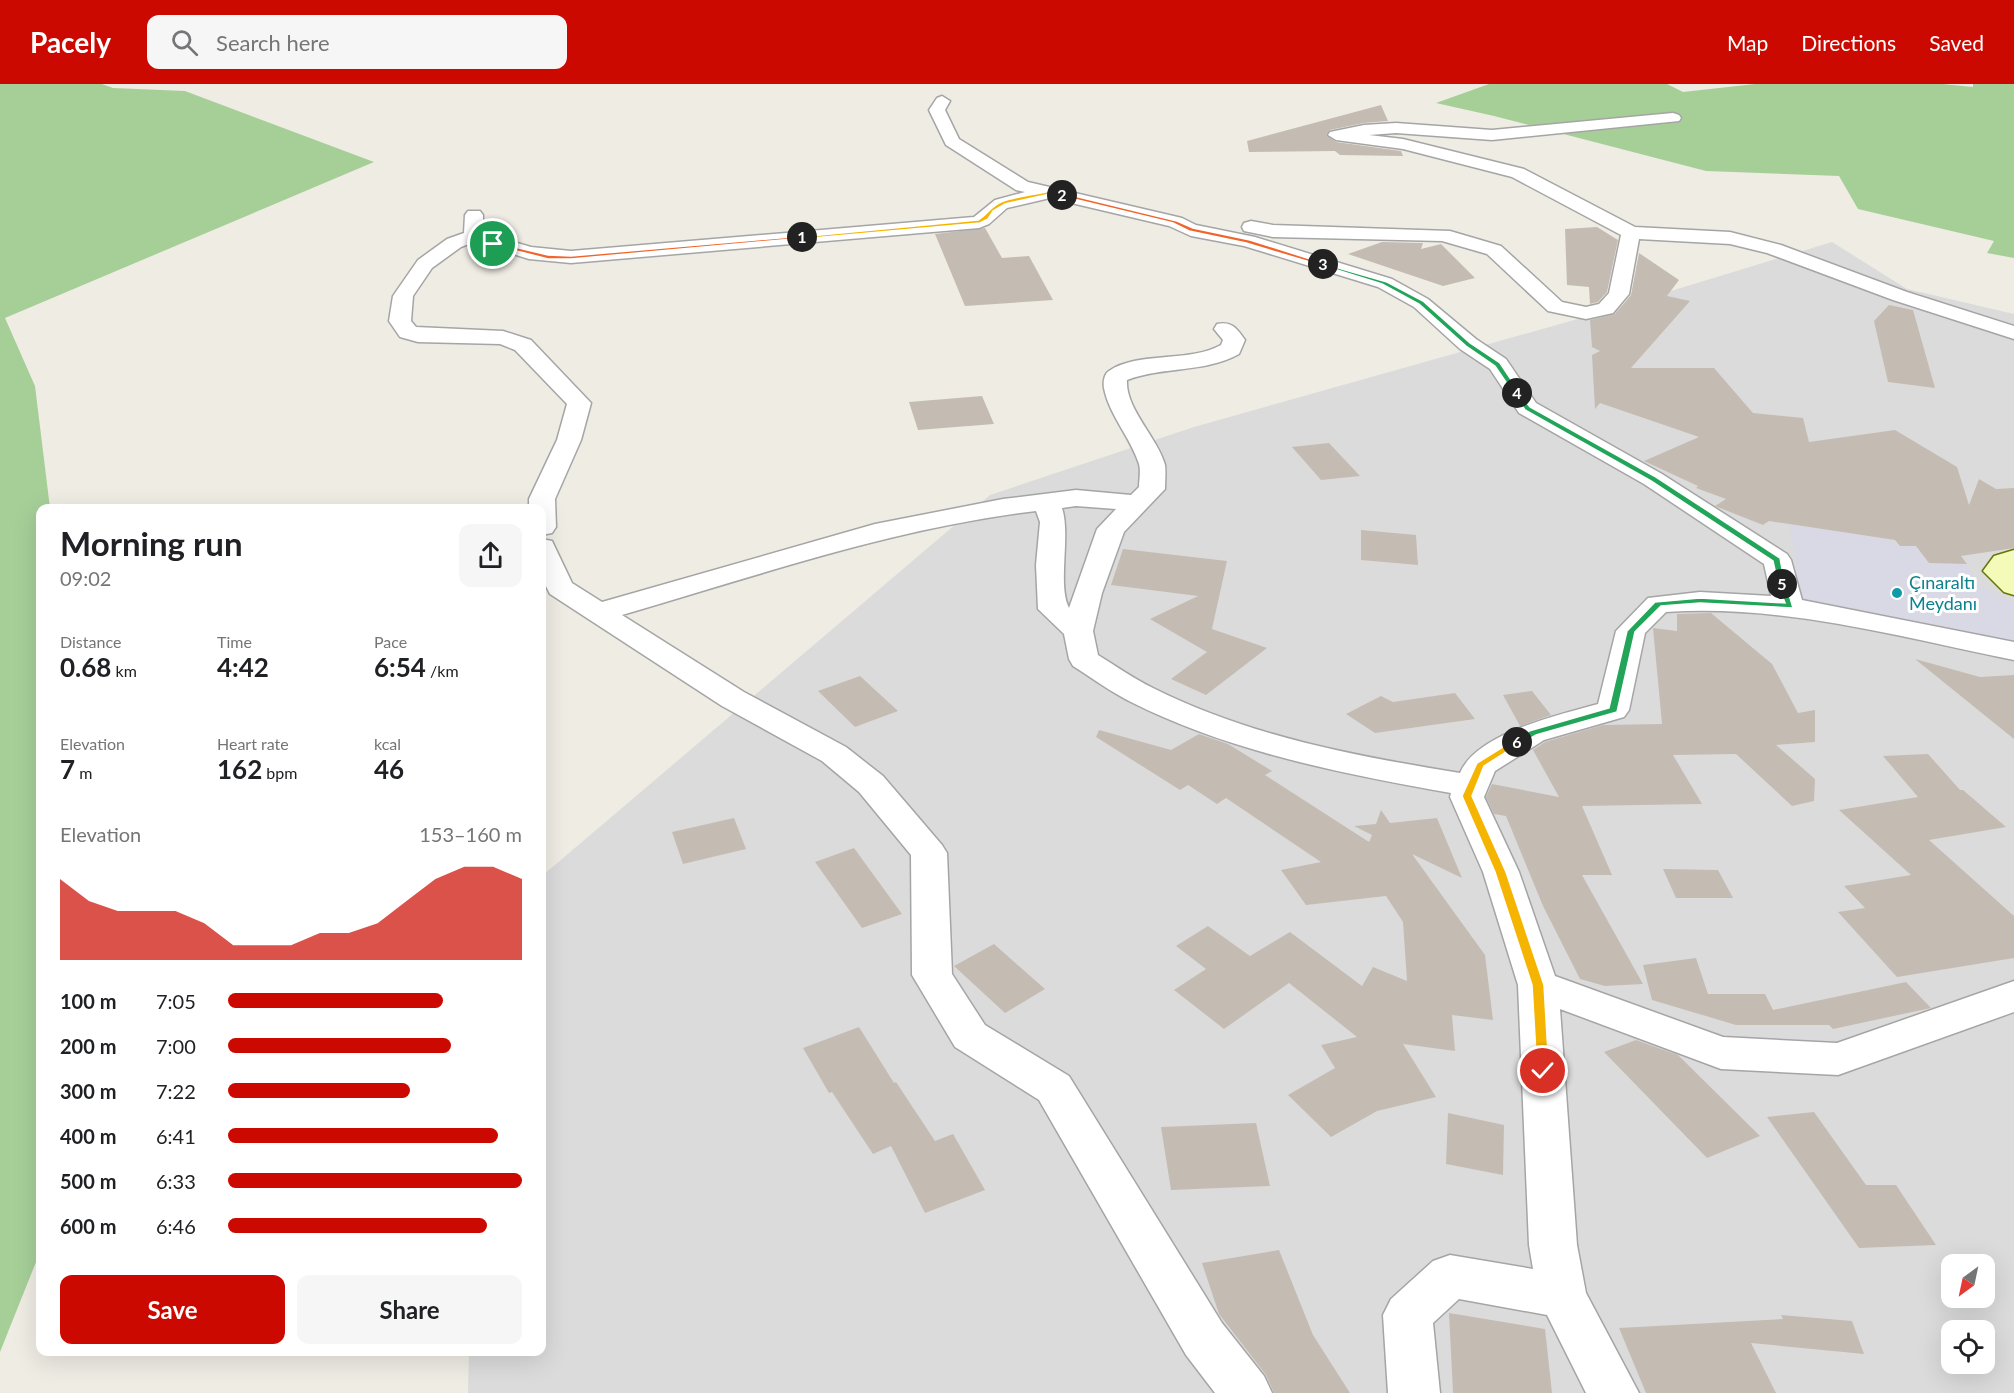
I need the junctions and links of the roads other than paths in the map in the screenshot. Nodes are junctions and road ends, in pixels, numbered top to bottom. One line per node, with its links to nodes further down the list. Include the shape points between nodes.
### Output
1 (942, 101): 3 (street, via 936,110 952,142 1022,186)
2 (1673, 118): 5 (street, via 1492,135 1396,128 1336,135 1403,144 1518,173)
3 (1050, 193): 4 (street); 10 (street, via 1003,203 980,222 571,257 528,253 473,226 425,264 403,296 400,321 408,332 418,335 503,338 523,345 579,403 569,440)
4 (1175, 222): 5 (street, via 1189,218 1273,231 1443,235 1494,250 1555,307 1586,313 1606,309 1619,294); 14 (street, via 1191,230 1248,241 1384,283 1421,303 1498,364 1527,408 1653,479 1777,560)
5 (1630, 233): 7 (street, via 1730,238 1774,249)
6 (1225, 329): 9 (street, via 1234,340 1231,349 1215,358 1138,368 1116,376 1115,387 1122,405 1152,465 1152,489)
7 (2014, 333)
8 (1047, 502): 9 (street, via 1076,498); 15 (street, via 875,532); 16 (street, via 1053,522 1053,609)
9 (1138, 503): 16 (street, via 1112,529)
10 (542, 504)
11 (546, 556): 15 (street, via 560,588)
12 (2014, 558): 13 (street, via 1997,571)
13 (2014, 586)
14 (1790, 606): 17 (street); 18 (street, via 1700,601 1658,604 1631,631 1613,710 1532,733 1480,765)
15 (599, 612): 22 (street, via 733,699 834,754 871,784 929,853 932,975 970,1036 1054,1088 1204,1339)
16 (1078, 631): 18 (street, via 1084,659 1160,703 1248,736 1379,771)
17 (2014, 651)
18 (1472, 786): 19 (street, via 1467,796 1501,872)
19 (1538, 985): 20 (street, via 1721,1053 1838,1059); 21 (street, via 1553,1245)
20 (2014, 996)
21 (1562, 1296): 23 (street, via 1450,1276 1408,1315); 24 (street)
22 (1246, 1393)
23 (1414, 1393)
24 (1613, 1393)

